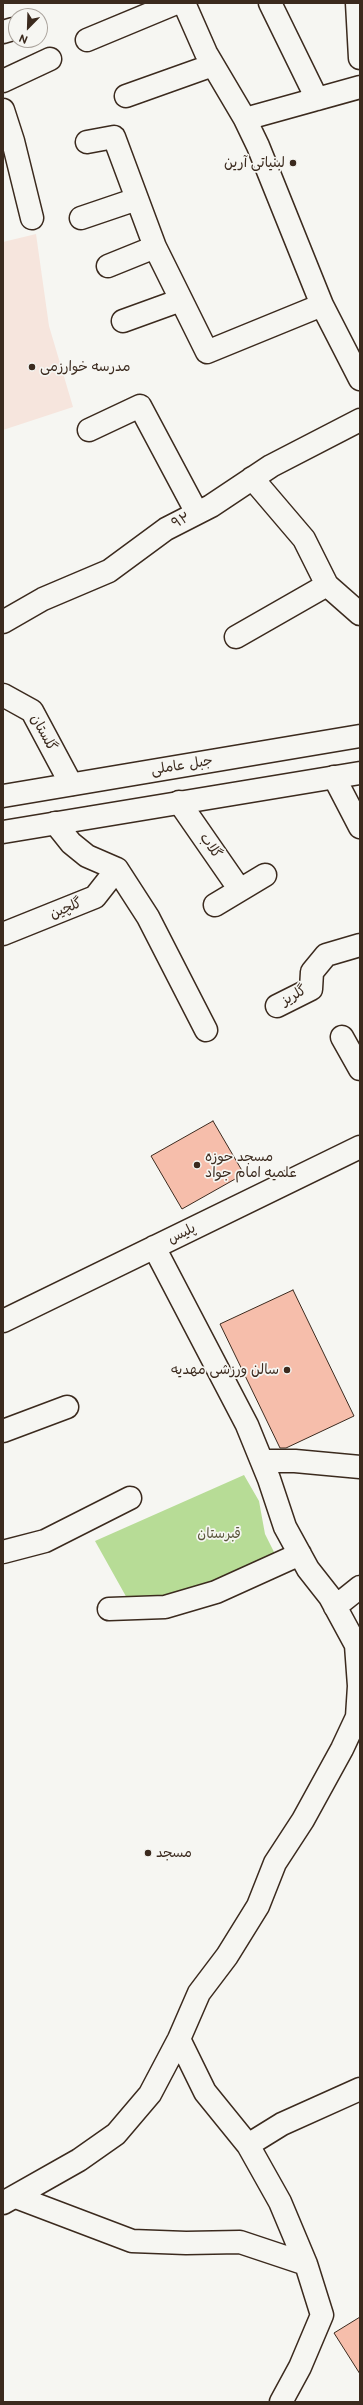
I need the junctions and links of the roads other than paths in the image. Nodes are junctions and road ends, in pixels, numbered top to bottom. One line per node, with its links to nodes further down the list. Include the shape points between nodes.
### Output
1 (176, 3): 5 (street)
2 (184, 3): 8 (street)
3 (270, 3): 12 (street)
4 (356, 3): 6 (street)
5 (87, 40)
6 (360, 58)
7 (50, 59): 9 (street)
8 (213, 65): 11 (street); 14 (street)
9 (3, 81)
10 (360, 87): 12 (street)
11 (126, 96)
12 (317, 99): 14 (street)
13 (3, 110): 17 (street)
14 (245, 119): 22 (street)
15 (87, 142): 16 (street, via 114,137)
16 (137, 199): 18 (street); 19 (street)
17 (32, 218)
18 (81, 218)
19 (155, 247): 20 (street); 21 (street)
20 (108, 266)
21 (181, 300): 22 (street, via 207,352); 23 (street)
22 (322, 306): 24 (street)
23 (123, 321)
24 (360, 378)
25 (360, 420): 27 (street, ۹۲)
26 (89, 430): 28 (street, via 140,406)
27 (252, 478): 28 (street, ۹۲); 29 (street, via 304,539)
28 (197, 513): 31 (street, ۹۲, via 166,529 109,571 43,599)
29 (327, 585): 30 (street); 32 (street)
30 (360, 614)
31 (3, 622)
32 (236, 636)
33 (3, 694): 34 (street, گلستان)
34 (12, 710): 38 (street, گلستان, via 32,711)
35 (360, 736): 38 (street, جبل عاملی)
36 (360, 773): 37 (street)
37 (334, 778): 40 (street); 42 (street)
38 (71, 784): 39 (street, جبل عاملی)
39 (3, 796)
40 (180, 802): 41 (street); 46 (street, گلاب)
41 (55, 823): 43 (street); 44 (street, via 71,843 87,856)
42 (360, 827)
43 (3, 832)
44 (117, 869): 48 (street, گلچین, via 94,897); 51 (street, via 148,917)
45 (265, 875): 46 (street)
46 (240, 890): 47 (street)
47 (215, 905)
48 (3, 934)
49 (360, 945): 50 (street, گلریز, via 326,955 312,972 311,989)
50 (277, 1006)
51 (206, 1030)
52 (342, 1037): 53 (street)
53 (360, 1069)
54 (360, 1146): 55 (street, پلیس)
55 (154, 1247): 56 (street, پلیس); 59 (street, via 247,1425)
56 (3, 1321)
57 (67, 1407): 58 (street, via 36,1421)
58 (3, 1431)
59 (262, 1461): 60 (street, via 296,1461); 63 (street, via 285,1527)
60 (360, 1467)
61 (130, 1498): 62 (street, via 45,1541)
62 (3, 1552)
63 (300, 1554): 65 (street); 66 (street, via 216,1592 187,1601 165,1607)
64 (360, 1587): 65 (street)
65 (335, 1607): 67 (street, via 356,1645 359,1686 357,1717)
66 (109, 1609)
67 (351, 1745): 68 (street, via 275,1863 258,1906 227,1956 199,1993)
68 (179, 2039): 70 (street, via 205,2092); 71 (street, via 150,2094 116,2134 79,2160)
69 (360, 2089): 70 (street, via 282,2124)
70 (248, 2145): 72 (street, via 280,2202)
71 (10, 2200): 72 (street, via 132,2241 240,2242)
72 (306, 2264): 73 (street, via 322,2315 300,2367)
73 (281, 2402)

